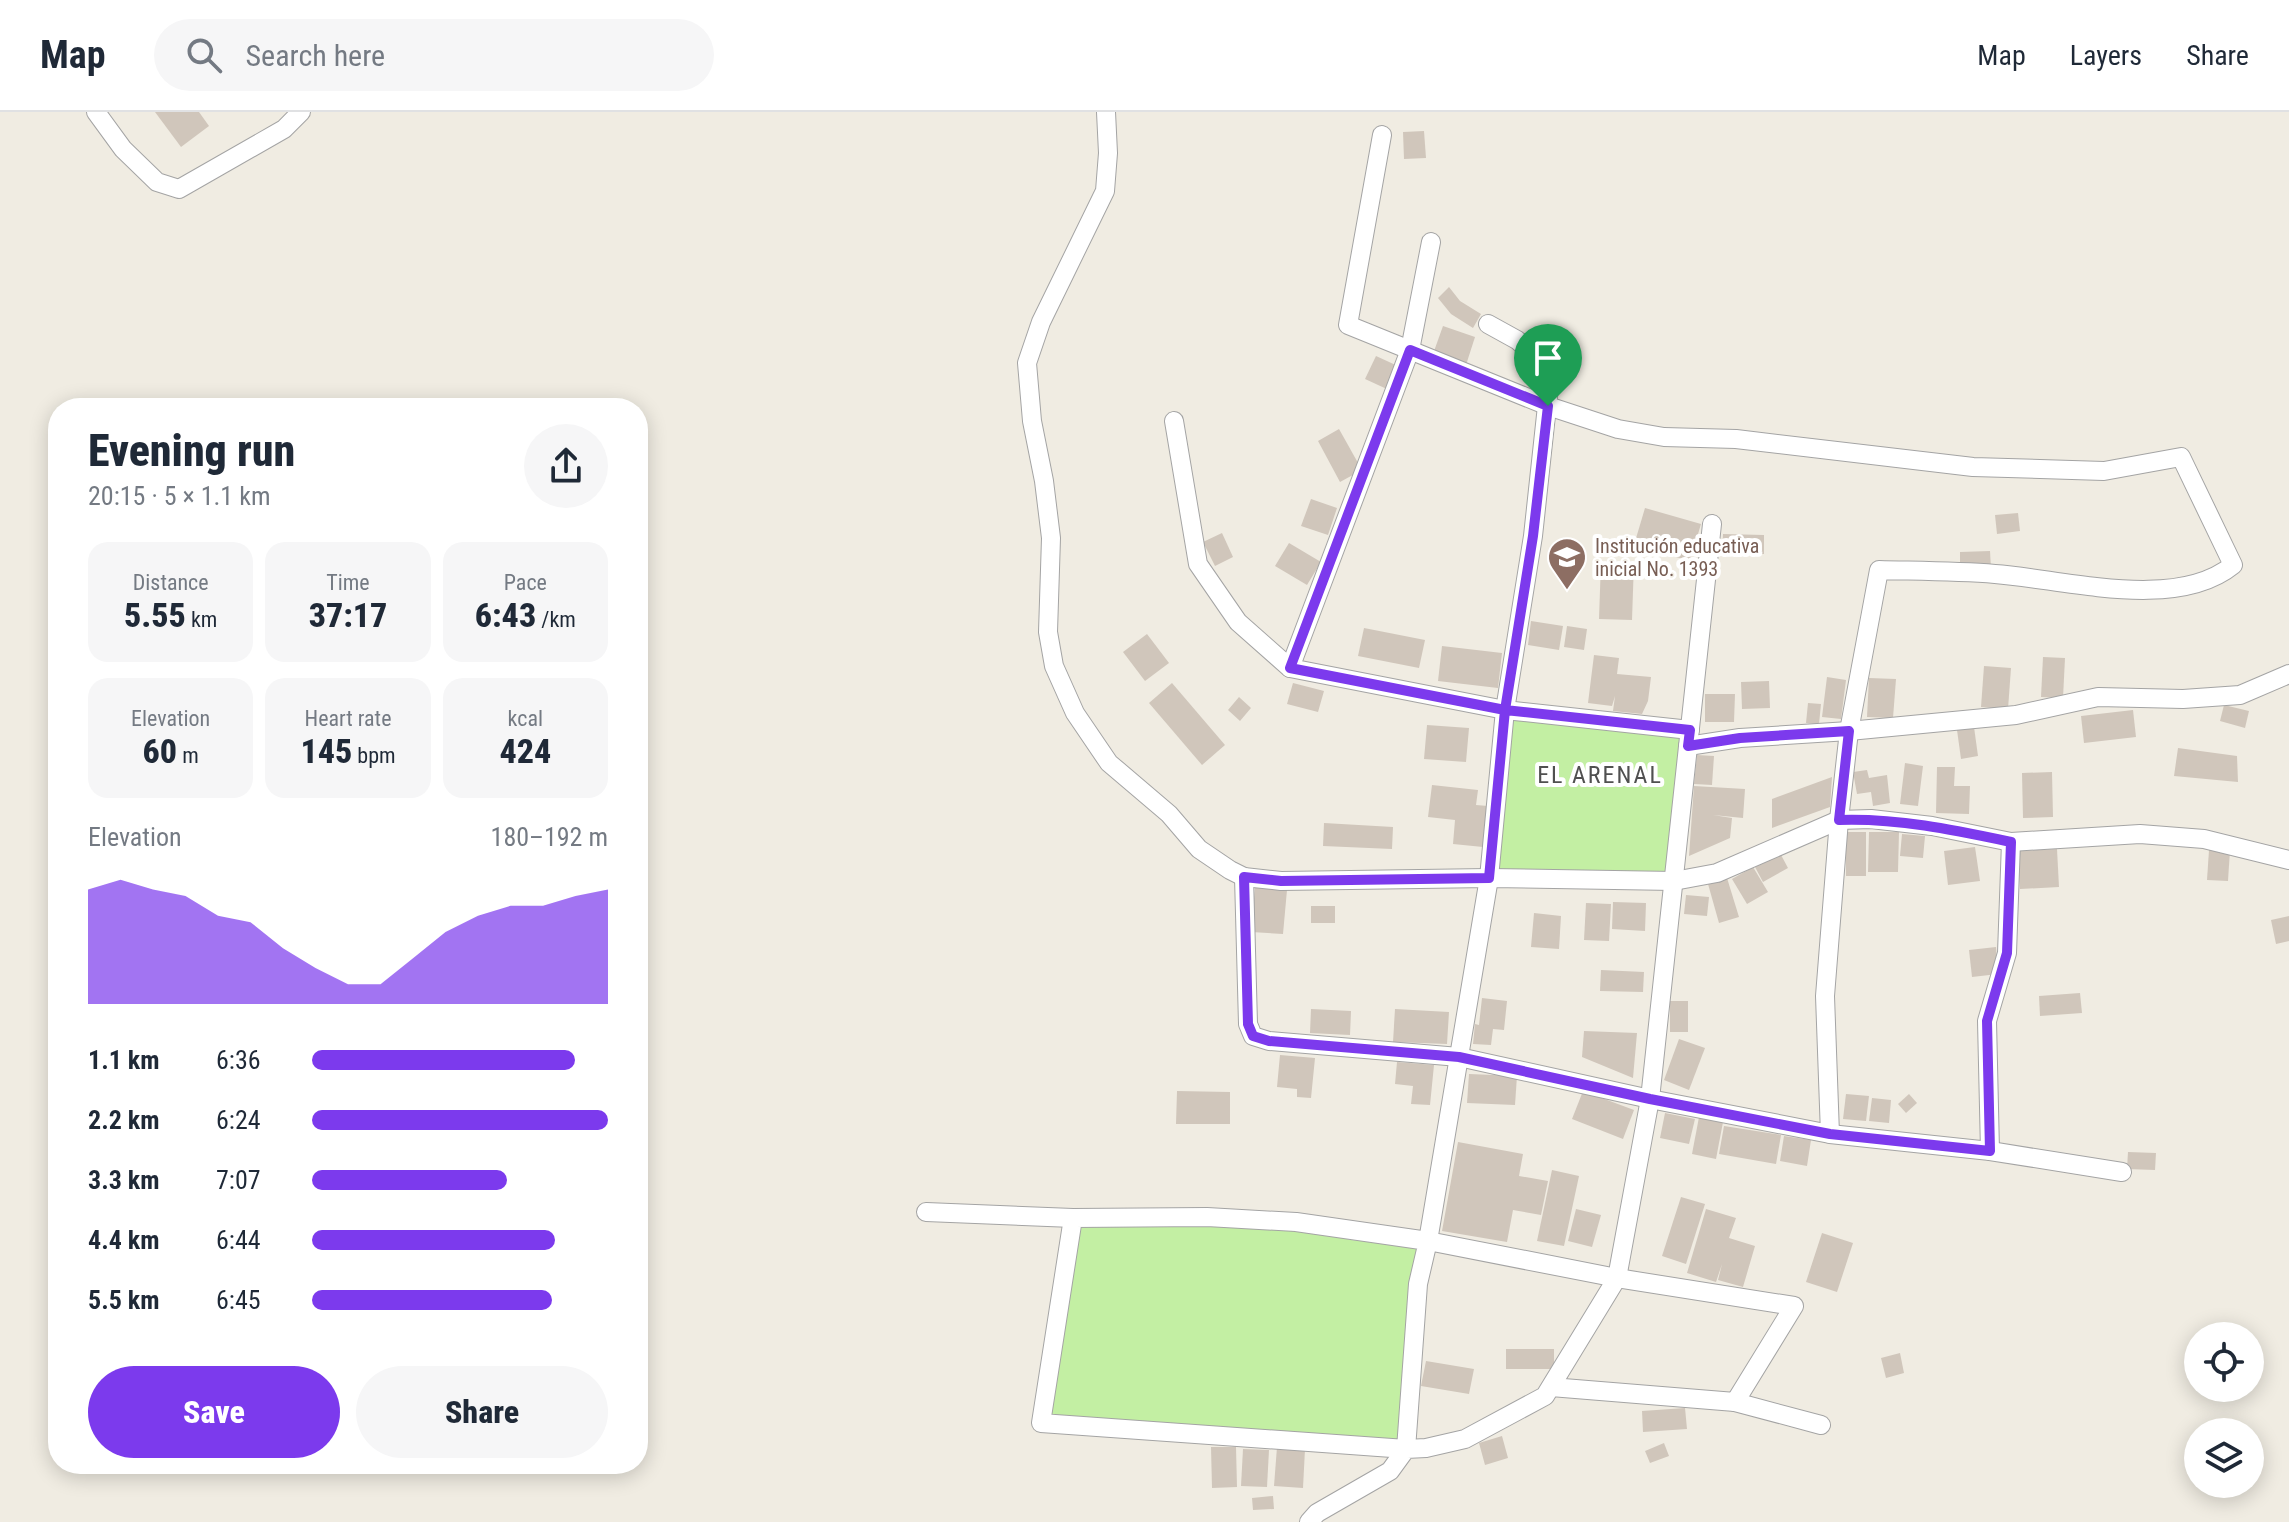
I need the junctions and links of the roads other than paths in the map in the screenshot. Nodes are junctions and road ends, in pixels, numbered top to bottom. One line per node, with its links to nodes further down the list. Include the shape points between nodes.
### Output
1 (96, 112): 2 (street, via 157,182 179,189 284,129)
2 (301, 112)
3 (1106, 112): 19 (street, via 1105,191 1041,322 1027,363 1051,538 1048,632 1054,666 1075,713 1109,763 1169,814 1199,849)
4 (1382, 135): 7 (street, via 1348,325)
5 (1431, 242): 7 (street)
6 (1488, 324): 8 (street, via 1538,358 1550,378)
7 (1410, 350): 8 (street); 11 (street)
8 (1548, 406): 13 (street); 14 (street, via 1618,429 1664,437 1736,439 1973,467 2104,471 2181,457 2233,565 2185,588 2144,589 2074,586 1998,574 1879,570)
9 (1174, 421): 11 (street, via 1198,564 1238,622)
10 (1712, 524): 15 (street)
11 (1290, 668): 13 (street)
12 (2289, 674): 14 (street, via 2240,695 2098,697 2016,715)
13 (1505, 710): 15 (street); 20 (street)
14 (1849, 731): 15 (street); 16 (street)
15 (1689, 738): 21 (street)
16 (1839, 820): 17 (street, via 1932,826); 21 (street, via 1717,873); 24 (street, via 1825,996)
17 (2011, 842): 18 (street, via 2156,835 2204,839); 25 (street, via 2007,953 1987,1021)
18 (2289, 860)
19 (1244, 877): 20 (street); 22 (street, via 1248,1024 1253,1036)
20 (1489, 878): 21 (street); 22 (street)
21 (1674, 881): 23 (street)
22 (1459, 1057): 23 (street); 29 (street)
23 (1650, 1099): 24 (street); 30 (street)
24 (1830, 1134): 25 (street)
25 (1990, 1151): 26 (street)
26 (2122, 1172)
27 (926, 1212): 28 (street)
28 (1073, 1218): 29 (street, via 1266,1220); 34 (street, via 1041,1423)
29 (1428, 1241): 30 (street); 34 (street, via 1418,1284)
30 (1617, 1278): 31 (street); 32 (street, via 1794,1306)
31 (1551, 1387): 32 (street); 34 (street, via 1545,1396 1465,1439)
32 (1735, 1402): 33 (street)
33 (1821, 1425)
34 (1406, 1449): 35 (street, via 1390,1471)
35 (1309, 1522)

